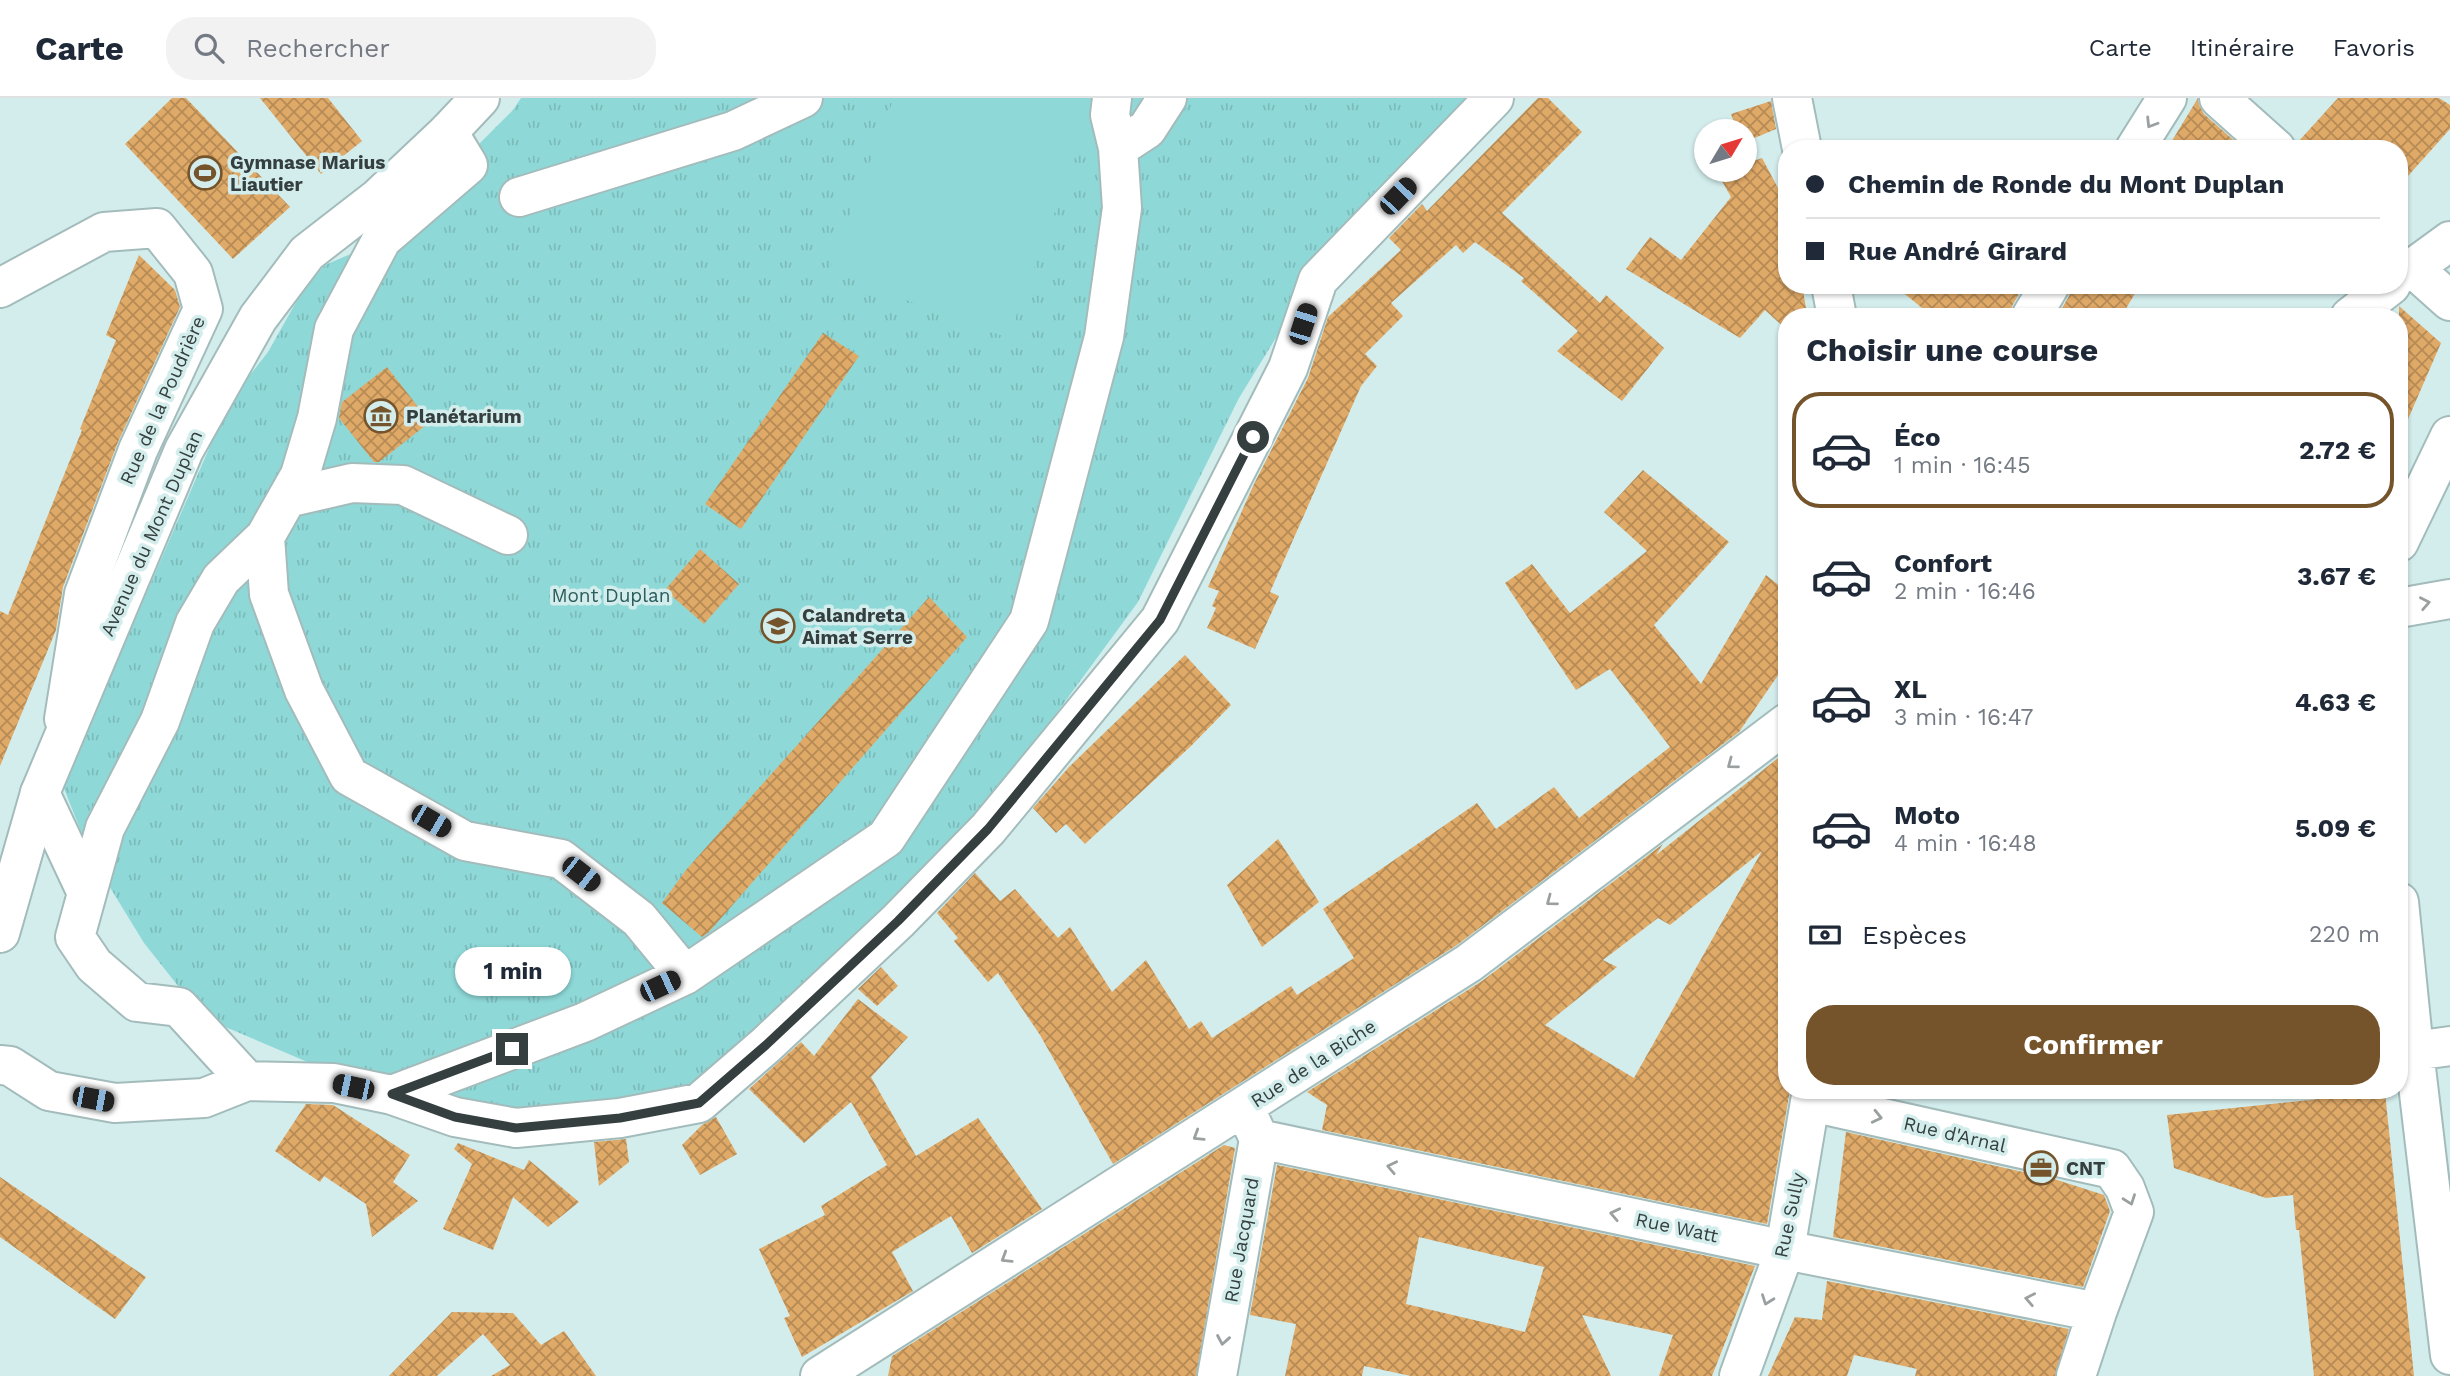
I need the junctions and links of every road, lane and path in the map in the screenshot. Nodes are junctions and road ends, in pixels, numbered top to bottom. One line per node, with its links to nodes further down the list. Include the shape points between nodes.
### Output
1 (480, 98): 9 (street, Avenue du Mont Duplan)
2 (803, 98): 14 (street, via 733,131)
3 (1112, 98): 13 (street, via 1110,115)
4 (1167, 98): 13 (street, via 1147,129)
5 (1494, 98): 41 (street, via 1318,280 1288,368 1160,620 988,829 766,1045 699,1103 620,1118 516,1128 455,1117)
6 (1792, 98): 10 (street)
7 (2167, 98): 11 (street, one-way to 11)
8 (2219, 98): 12 (street)
9 (448, 132): 25 (street, via 467,165 382,239 334,329 317,418 300,475); 32 (street, Avenue du Mont Duplan, via 378,198 307,253 258,318 184,450)
10 (1800, 140)
11 (2141, 140)
12 (2266, 140)
13 (1118, 148): 37 (street, via 1122,208 1104,337 1028,621 886,838)
14 (519, 197)
15 (2450, 241): 16 (street)
16 (2408, 268)
17 (2408, 277): 21 (street)
18 (2408, 280): 23 (street)
19 (0, 288): 32 (street, Rue de la Poudrière, via 104,232 157,228 193,273 203,309 138,450 83,594)
20 (2377, 294): 22 (street)
21 (2450, 301)
22 (2360, 308)
23 (2450, 319)
24 (2450, 436): 26 (street)
25 (286, 498): 27 (street, via 352,483 403,485); 28 (street)
26 (2408, 523)
27 (509, 535)
28 (265, 537): 34 (street, via 221,579 195,623 160,721 104,828); 37 (street, via 269,594 304,690 349,776 465,841 561,859 639,919)
29 (2450, 599): 30 (street, one-way to 29)
30 (2408, 606)
31 (1778, 730): 44 (street, Rue de la Biche, one-way to 44)
32 (59, 748): 33 (street, Avenue du Mont Duplan)
33 (40, 793): 34 (street); 35 (street, Avenue du Mont Duplan)
34 (86, 891): 40 (street, via 75,937 94,965 137,1002 179,1007)
35 (0, 933)
36 (2408, 962): 38 (street)
37 (685, 975): 41 (street, via 585,1021)
38 (2421, 1050): 47 (street)
39 (0, 1065): 40 (street, via 10,1066 49,1091 115,1103 204,1098)
40 (247, 1081): 41 (street, via 334,1083)
41 (392, 1094)
42 (1810, 1099): 45 (street, Rue Sully)
43 (1823, 1099): 46 (street, Rue d'Arnal, one-way to 46, via 2112,1169 2134,1212)
44 (1252, 1123): 45 (street, Rue Watt, one-way to 44); 48 (street, Rue de la Biche, one-way to 48); 49 (street, Rue Jacquard, one-way to 49)
45 (1785, 1250): 46 (street, Rue Watt, one-way to 45); 50 (street, Rue Sully, one-way to 50)
46 (2096, 1312): 51 (street)
47 (2450, 1355)
48 (820, 1376)
49 (1217, 1376)
50 (1739, 1376)
51 (2076, 1376)

